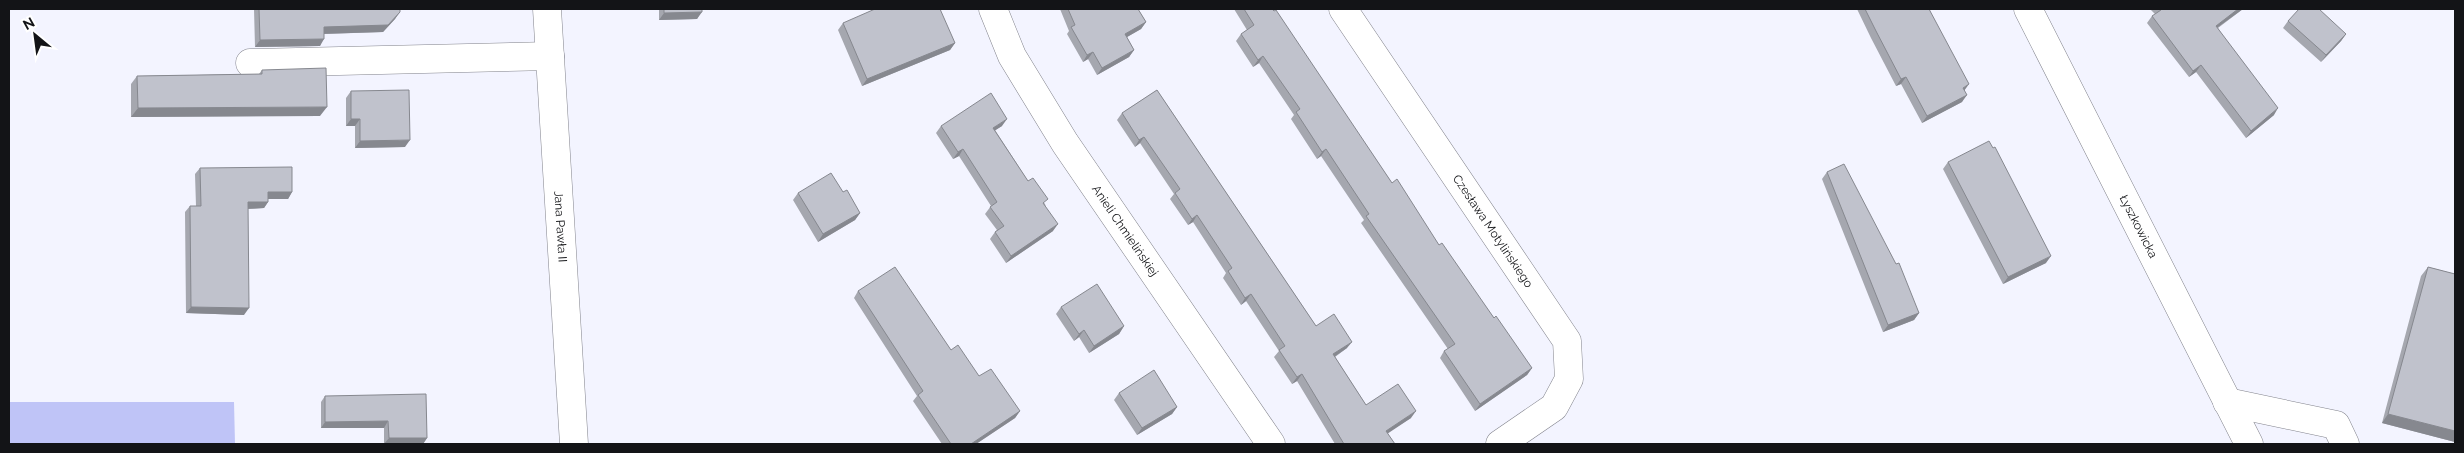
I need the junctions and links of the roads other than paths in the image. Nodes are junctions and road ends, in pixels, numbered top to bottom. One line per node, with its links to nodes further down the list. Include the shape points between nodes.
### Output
1 (546, 9): 5 (street, Jana Pawła II)
2 (993, 9): 9 (street, Anieli Chmielińskiej, via 1012,56 1065,142)
3 (1343, 9): 10 (street, Czesława Motylińskiego, via 1567,341 1569,379 1554,407)
4 (2030, 9): 7 (street, Łyszkowicka)
5 (550, 56): 6 (street); 8 (street, Jana Pawła II)
6 (250, 63)
7 (2227, 402): 11 (street, Łyszkowicka); 12 (street, via 2336,425)
8 (574, 444)
9 (1271, 444)
10 (1500, 444)
11 (2249, 444)
12 (2345, 444)

